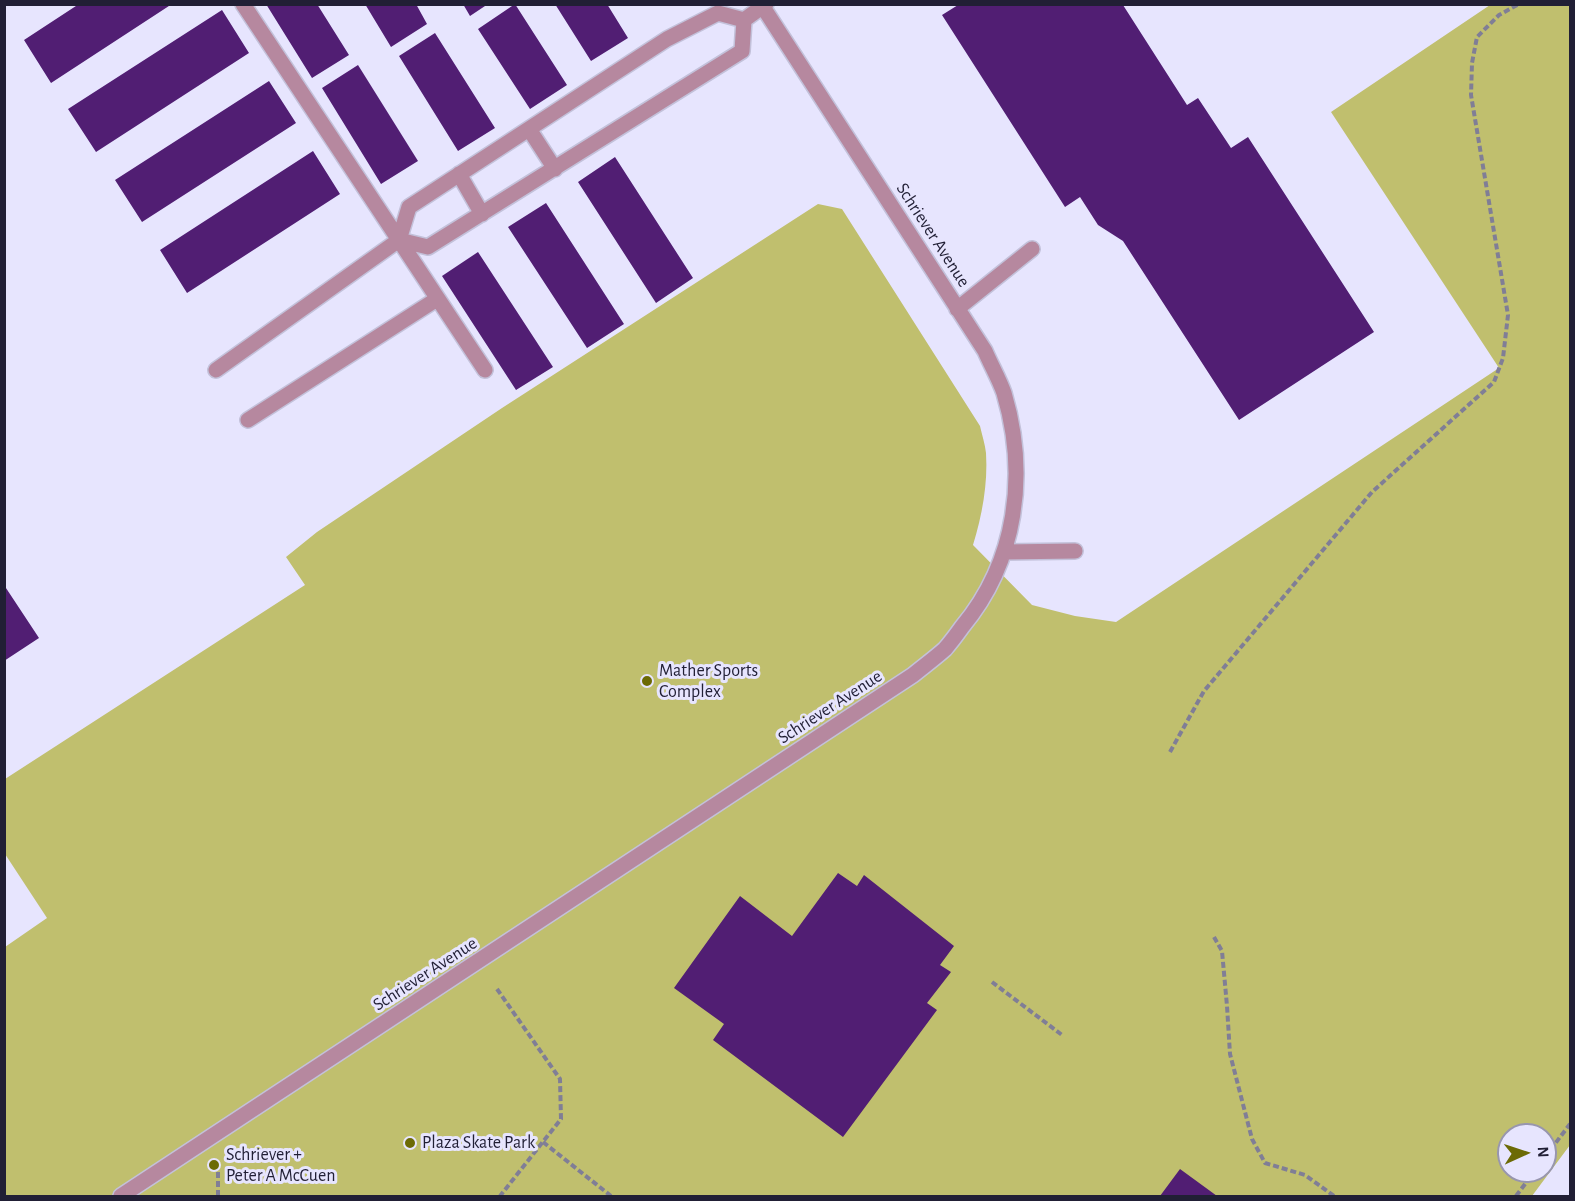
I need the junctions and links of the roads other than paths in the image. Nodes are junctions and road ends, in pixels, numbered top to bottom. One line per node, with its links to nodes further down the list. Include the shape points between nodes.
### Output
1 (243, 4): 8 (street)
2 (763, 5): 3 (street); 11 (street, Schriever Avenue)
3 (744, 20): 4 (street, via 718,13 667,39); 5 (street, via 742,51)
4 (529, 129): 5 (street); 6 (street)
5 (555, 169): 7 (street)
6 (459, 174): 7 (street); 8 (street, via 409,207)
7 (482, 214): 8 (street, via 428,248)
8 (399, 240): 10 (street); 12 (street)
9 (1032, 249): 11 (street)
10 (437, 299): 13 (street); 14 (street)
11 (957, 309): 16 (street, Schriever Avenue, via 985,351 1003,391 1014,433 1017,476)
12 (216, 370)
13 (485, 370)
14 (248, 420)
15 (1075, 551): 16 (street)
16 (1004, 552): 17 (street, Schriever Avenue, via 973,614 946,648 913,675)
17 (121, 1197)

